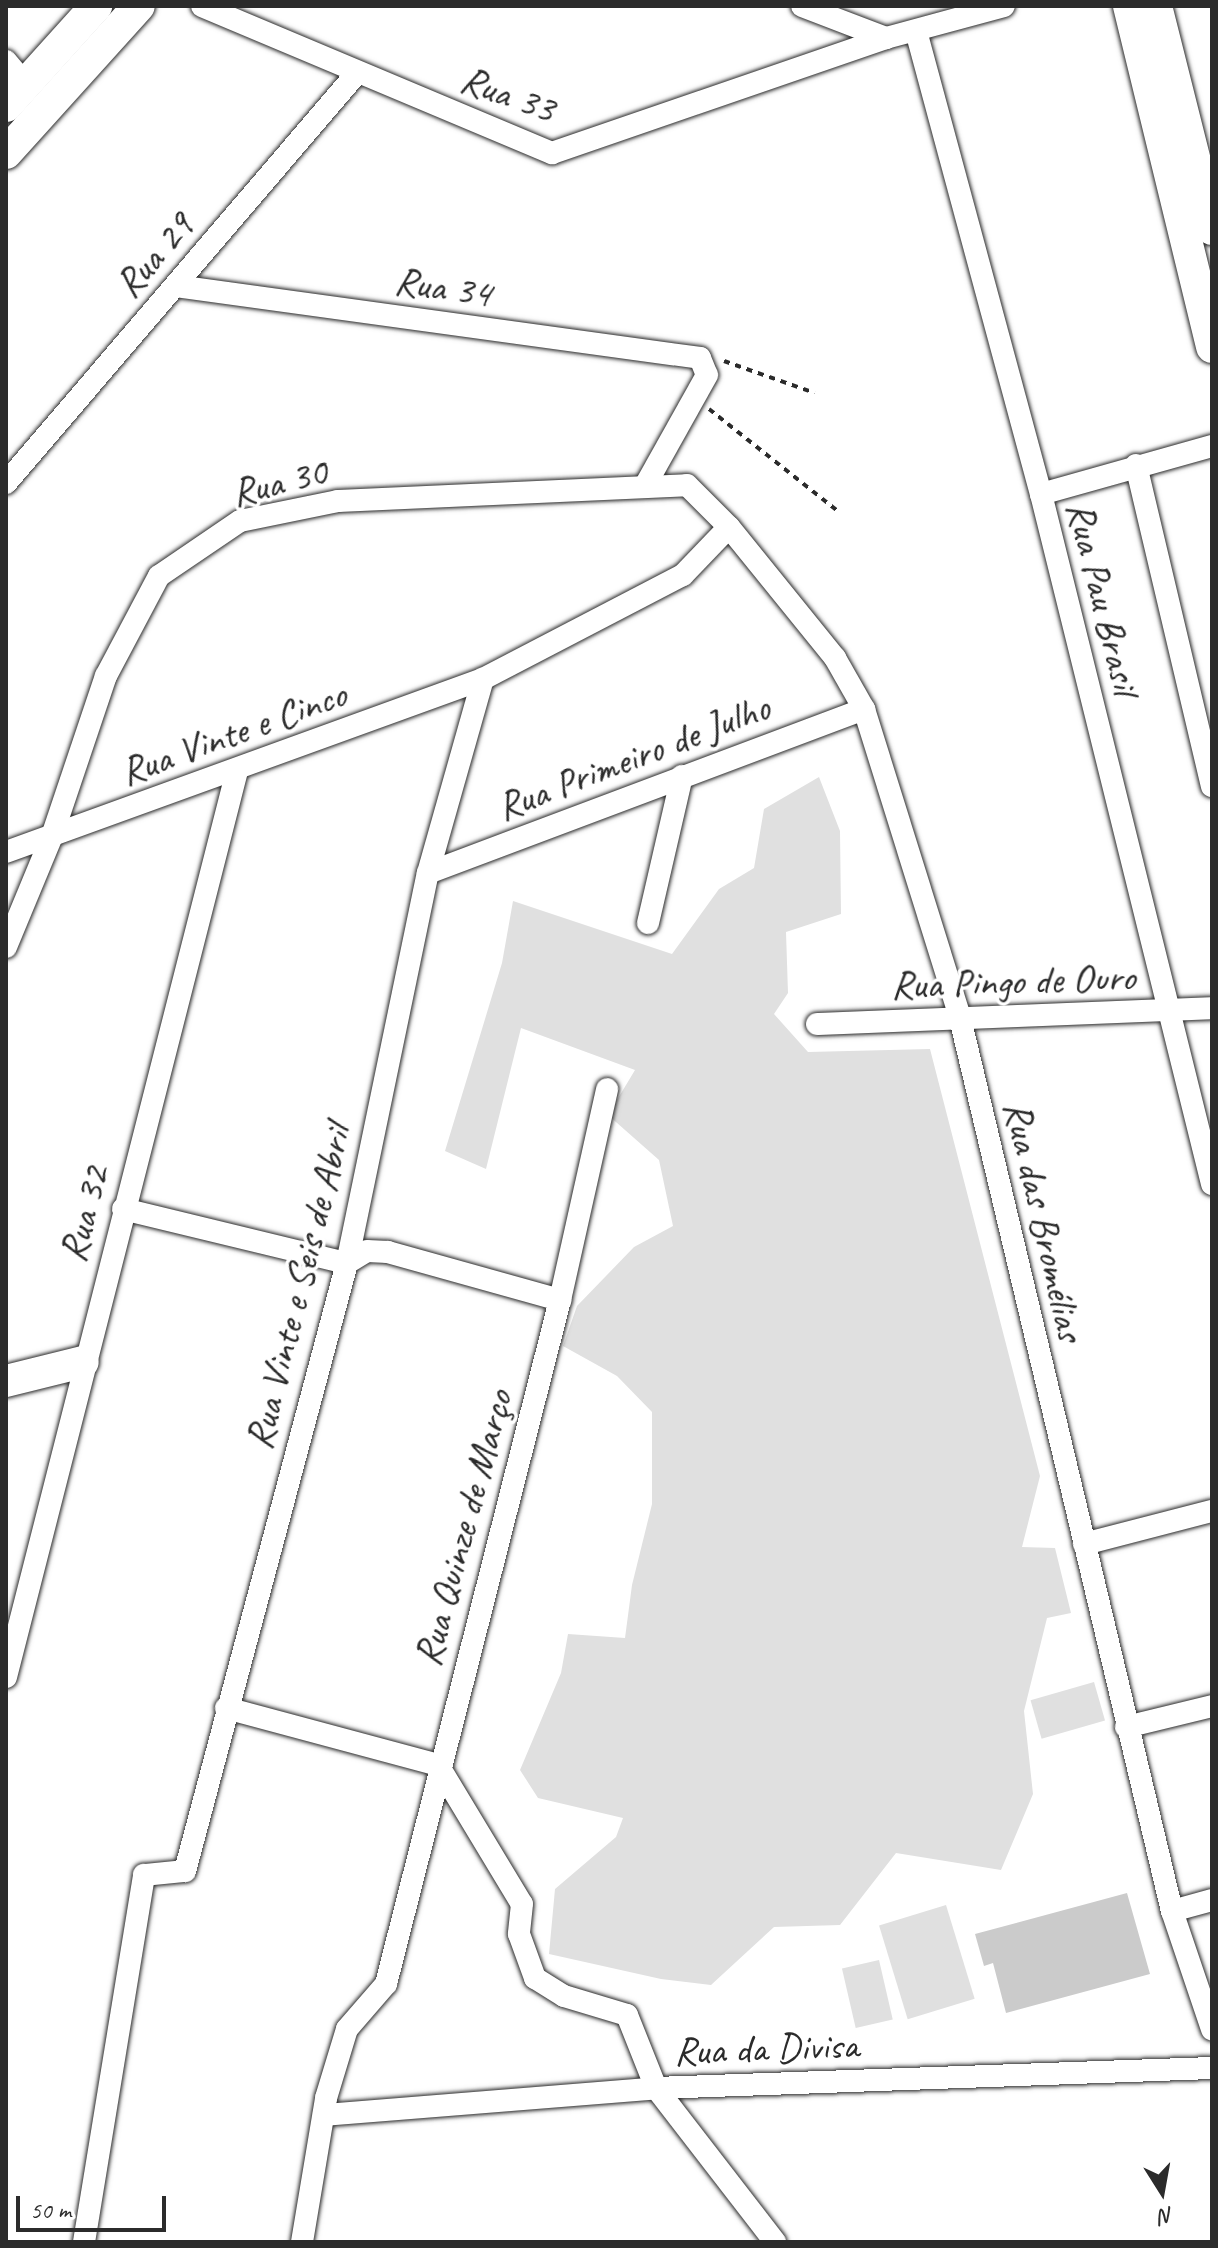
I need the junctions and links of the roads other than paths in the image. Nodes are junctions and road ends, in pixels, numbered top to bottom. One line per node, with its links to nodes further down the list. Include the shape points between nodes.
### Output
1 (96, 6): 11 (street)
2 (139, 6): 12 (street)
3 (202, 6): 10 (street, Rua 33)
4 (802, 6): 9 (street)
5 (1004, 6): 8 (street, Rua 33)
6 (1129, 6): 15 (street)
7 (1156, 6): 13 (street)
8 (916, 31): 9 (street, Rua 33); 21 (street, Rua Pau Brasil)
9 (886, 38): 10 (street, Rua 33, via 552,153)
10 (356, 74): 14 (street, Rua 29)
11 (13, 84)
12 (6, 153)
13 (1212, 229)
14 (176, 286): 18 (street, Rua 29); 20 (street, Rua 34, via 703,361 707,375)
15 (1212, 347)
16 (1212, 446): 17 (street)
17 (1136, 465): 21 (street); 27 (street)
18 (6, 483)
19 (687, 485): 20 (street, Rua 30); 22 (street, Rua das Bromélias)
20 (645, 486): 28 (street, Rua 30, via 338,501 240,521 159,576 106,676)
21 (1041, 494): 34 (street, Rua Pau Brasil)
22 (729, 527): 23 (street, Rua Vinte e Cinco, via 683,575); 24 (street, Rua das Bromélias, via 835,658)
23 (483, 679): 25 (street, Rua Vinte e Cinco); 30 (street, Rua Vinte e Seis de Abril)
24 (864, 709): 26 (street, Rua Primeiro de Julho); 35 (street, Rua das Bromélias)
25 (237, 771): 28 (street, Rua Vinte e Cinco); 39 (street, Rua 32)
26 (682, 776): 30 (street, Rua Primeiro de Julho); 31 (street)
27 (1212, 786)
28 (52, 836): 29 (street, Rua Vinte e Cinco); 32 (street, Rua 30)
29 (6, 852)
30 (428, 873): 40 (street, Rua Vinte e Seis de Abril)
31 (648, 923)
32 (6, 947)
33 (1212, 1008): 34 (street, Rua Pingo de Ouro)
34 (1167, 1011): 35 (street, Rua Pingo de Ouro); 38 (street, Rua Pau Brasil)
35 (960, 1018): 36 (street, Rua Pingo de Ouro); 45 (street, Rua das Bromélias)
36 (817, 1024)
37 (607, 1089): 41 (street, Rua Quinze de Março)
38 (1212, 1184)
39 (123, 1209): 40 (street); 42 (street, Rua 32)
40 (347, 1263): 41 (street, via 367,1251 388,1252); 48 (street, Rua Vinte e Seis de Abril)
41 (560, 1300): 50 (street, Rua Quinze de Março)
42 (83, 1362): 43 (street); 46 (street, Rua 32)
43 (6, 1381)
44 (1212, 1511): 45 (street)
45 (1084, 1544): 49 (street, Rua das Bromélias)
46 (6, 1677)
47 (1212, 1706): 49 (street)
48 (226, 1708): 50 (street); 57 (street, Rua Vinte e Seis de Abril, via 185,1871 144,1875)
49 (1126, 1727): 52 (street, Rua das Bromélias)
50 (438, 1765): 55 (street, via 522,1904 519,1934 535,1978 564,1996 627,2015); 56 (street, Rua Quinze de Março, via 386,1984 347,2029)
51 (1212, 1900): 52 (street)
52 (1172, 1911): 53 (street, Rua das Bromélias)
53 (1212, 2029)
54 (1212, 2068): 55 (street, Rua da Divisa)
55 (656, 2088): 56 (street, Rua da Divisa); 59 (street)
56 (324, 2115): 58 (street)
57 (84, 2242)
58 (302, 2242)
59 (775, 2242)

